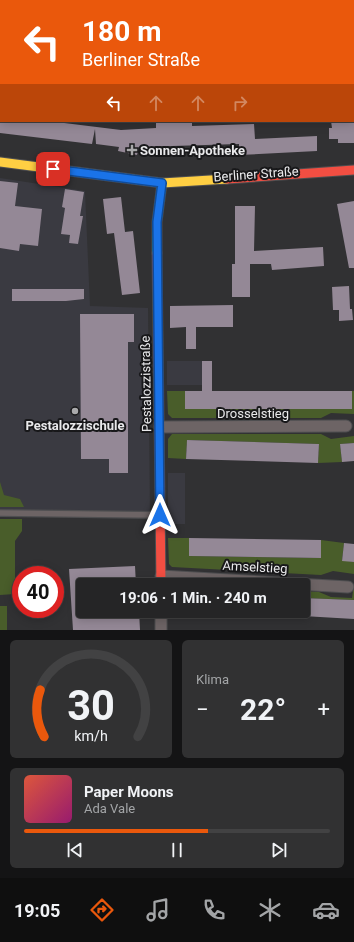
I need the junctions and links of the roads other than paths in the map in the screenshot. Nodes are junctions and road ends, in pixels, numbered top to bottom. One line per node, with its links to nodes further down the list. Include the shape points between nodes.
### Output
1 (0, 162): 3 (street, Berliner Straße)
2 (354, 170): 3 (street, Berliner Straße)
3 (162, 183): 4 (street, Berliner Straße, via 178,191); 6 (street, Pestalozzistraße, via 157,222)
4 (184, 191)
5 (346, 426): 6 (street, Drosselstieg)
6 (160, 427): 8 (street, Pestalozzistraße)
7 (0, 513): 8 (lane)
8 (160, 515): 9 (street, Pestalozzistraße)
9 (161, 578)
10 (310, 586): 11 (street, Amselstieg)
11 (348, 587)
12 (161, 618): 13 (street)
13 (161, 630)

